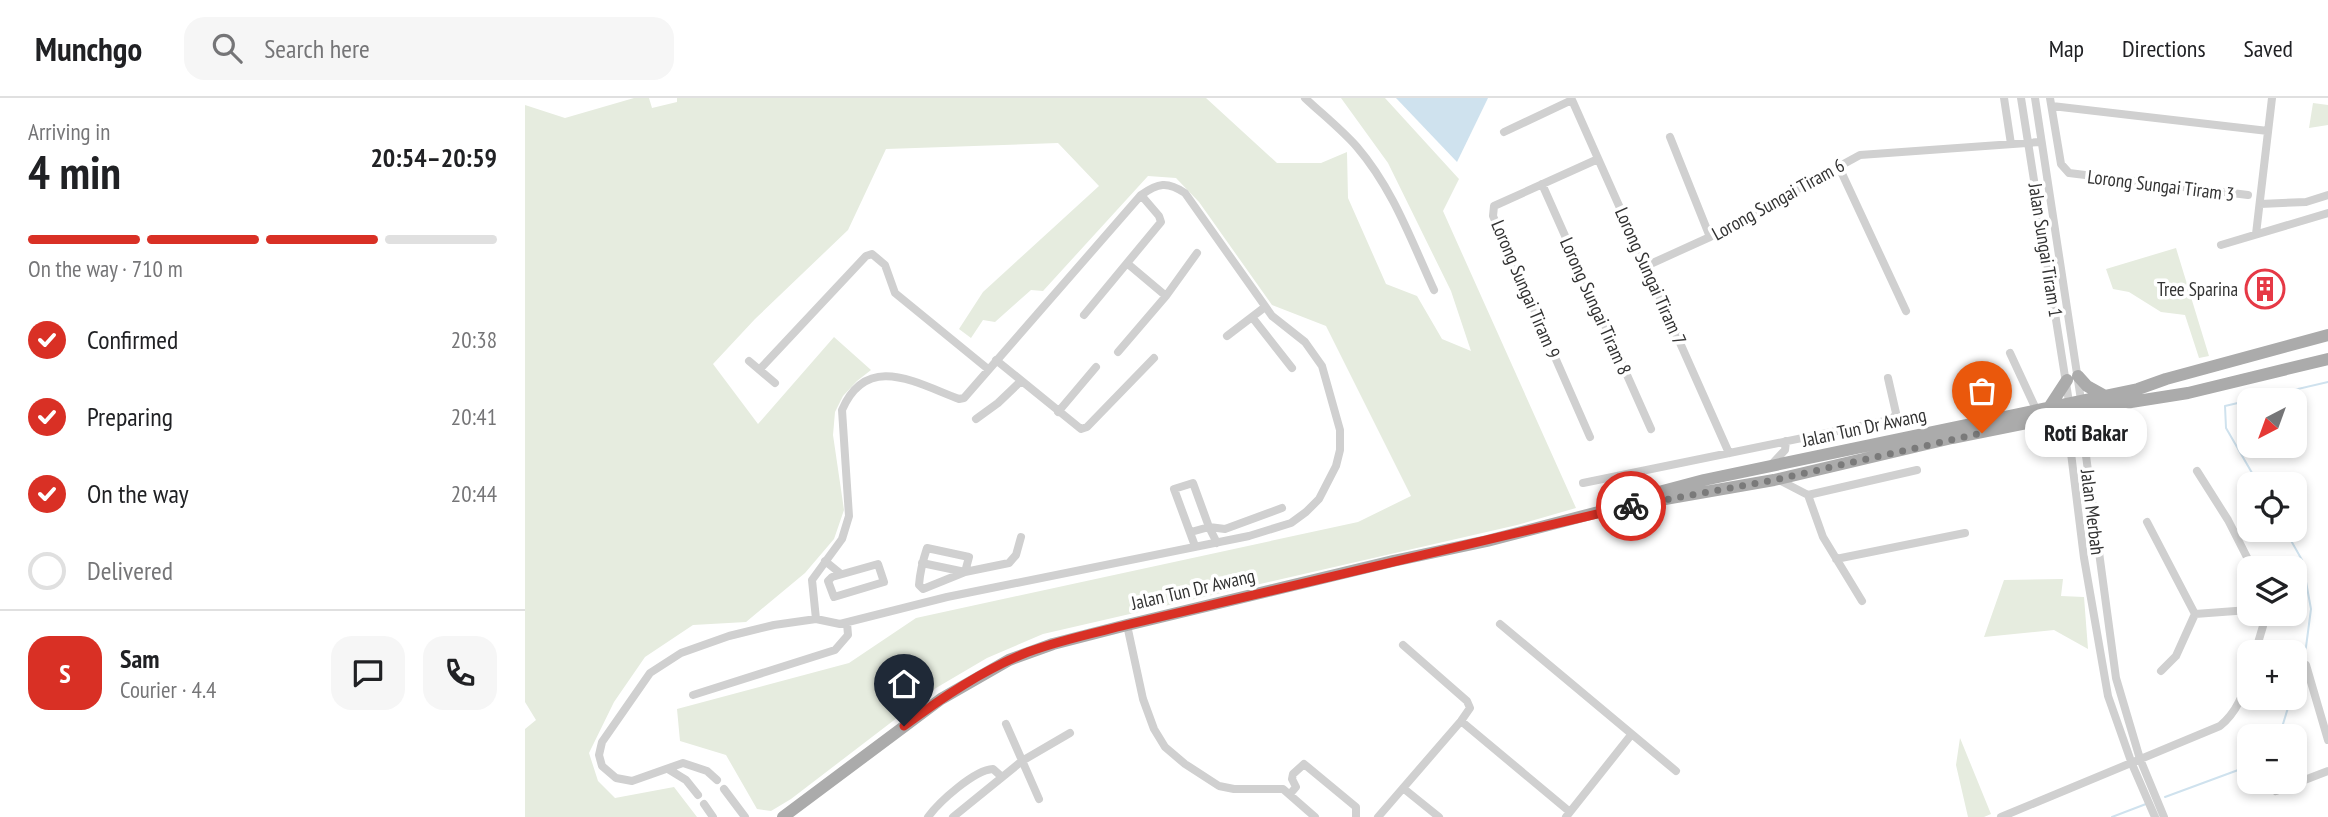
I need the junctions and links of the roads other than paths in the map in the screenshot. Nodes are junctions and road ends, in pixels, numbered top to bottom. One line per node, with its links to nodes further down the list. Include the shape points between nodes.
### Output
1 (1305, 98): 27 (street, via 1356,146 1379,176 1402,215)
2 (2004, 98): 11 (street)
3 (2021, 98): 12 (street, Jalan Sungai Tiram 1)
4 (2035, 98): 10 (street, Jalan Sungai Tiram 1)
5 (2272, 98): 7 (street)
6 (2051, 102): 7 (street); 17 (street, Lorong Sungai Tiram 3, via 2061,163 2074,175)
7 (2268, 131): 19 (street)
8 (1504, 132): 13 (street, Lorong Sungai Tiram 7, via 1572,100)
9 (1669, 137): 22 (street)
10 (2040, 142): 12 (street, Lorong Sungai Tiram 6); 49 (street, Jalan Sungai Tiram 1)
11 (2011, 144): 12 (street, Lorong Sungai Tiram 6); 14 (street, Lorong Sungai Tiram 6, via 1860,155)
12 (2029, 144): 49 (street, Jalan Sungai Tiram 1)
13 (1598, 159): 15 (street, Lorong Sungai Tiram 9); 26 (street, Lorong Sungai Tiram 7)
14 (1838, 165): 22 (street, Lorong Sungai Tiram 6); 30 (street)
15 (1542, 184): 60 (street, Lorong Sungai Tiram 8); 61 (street, Lorong Sungai Tiram 9, via 1494,206 1493,216)
16 (1141, 195): 25 (street, via 1161,219); 29 (street, via 1165,183 1185,193); 40 (street)
17 (2248, 195)
18 (2328, 195): 19 (street, via 2307,202)
19 (2260, 204): 21 (street)
20 (2328, 213): 21 (street)
21 (2256, 234): 23 (street)
22 (1710, 237): 26 (street, Lorong Sungai Tiram 6)
23 (2221, 244)
24 (1197, 253): 28 (street)
25 (1128, 264): 28 (street); 31 (street)
26 (1646, 265): 65 (street, Lorong Sungai Tiram 7)
27 (1434, 290)
28 (1166, 296): 36 (street)
29 (1265, 307): 32 (street); 80 (street, via 1305,342 1322,366 1340,430 1340,450 1327,485 1306,512 1278,528)
30 (1906, 311)
31 (1084, 315)
32 (1252, 317): 34 (street); 47 (street)
33 (2328, 335): 35 (main road, Jalan Tun Dr Awang)
34 (1227, 336)
35 (2292, 346): 44 (main road, via 2307,357); 53 (main road, Jalan Tun Dr Awang)
36 (1118, 352)
37 (2010, 353): 55 (street)
38 (1154, 358): 56 (street, via 1084,429)
39 (2328, 359): 44 (main road, Jalan Tun Dr Awang)
40 (996, 360): 46 (street); 50 (street)
41 (749, 361): 45 (street)
42 (1985, 366): 57 (street)
43 (1096, 367): 56 (street)
44 (2299, 368): 53 (main road, Jalan Tun Dr Awang, via 2188,393)
45 (760, 369): 46 (street, via 872,254 885,265 895,293); 51 (street)
46 (988, 369): 84 (street, via 969,394 959,399 894,375 869,379 848,396 842,410 849,516 842,539)
47 (1292, 369)
48 (1888, 378): 62 (street, via 1896,412 1890,420)
49 (2072, 378): 52 (street, Jalan Sungai Tiram 1); 53 (main road); 54 (main road)
50 (1021, 381): 56 (street); 58 (street)
51 (775, 383)
52 (2075, 401): 53 (main road, Jalan Tun Dr Awang); 54 (main road, Jalan Tun Dr Awang)
53 (2107, 402): 59 (main road, Jalan Tun Dr Awang); 63 (main road)
54 (2050, 406): 55 (main road, Jalan Tun Dr Awang)
55 (2036, 409): 57 (main road, Jalan Tun Dr Awang)
56 (1058, 412)
57 (1995, 417): 67 (main road, Jalan Tun Dr Awang)
58 (977, 419)
59 (2030, 424): 64 (main road); 67 (main road, Jalan Tun Dr Awang)
60 (1651, 429)
61 (1590, 438)
62 (1786, 441): 65 (street); 66 (street, via 1786,450); 67 (street)
63 (2084, 441): 64 (street, Jalan Merbah, via 2077,432); 110 (street, Jalan Merbah, via 2116,678)
64 (2070, 445): 110 (street, Jalan Merbah, via 2108,696)
65 (1729, 453): 71 (street)
66 (1769, 466): 67 (main road, Jalan Tun Dr Awang); 74 (main road, Jalan Tun Dr Awang, via 1637,498)
67 (1807, 466): 70 (main road, Jalan Tun Dr Awang); 72 (street, via 1800,486)
68 (1917, 470): 72 (street)
69 (2197, 471): 82 (street)
70 (1774, 480): 72 (street); 74 (main road, Jalan Tun Dr Awang)
71 (1583, 483)
72 (1806, 494): 83 (street)
73 (1282, 508): 76 (street, via 1225,528)
74 (1614, 508): 98 (main road, Jalan Tun Dr Awang)
75 (2147, 522): 94 (street)
76 (1209, 527): 77 (street); 77 (street, via 1193,483 1174,489); 80 (street)
77 (1191, 532): 81 (street)
78 (1965, 533): 83 (street)
79 (1021, 537): 86 (street, via 1009,563)
80 (1217, 543): 81 (street)
81 (1195, 546): 90 (street)
82 (2246, 556)
83 (1836, 558): 92 (street)
84 (825, 561): 87 (street); 95 (street, via 812,580)
85 (922, 563): 86 (street); 86 (street, via 927,548 969,557); 89 (street, via 919,585 923,589)
86 (965, 572): 88 (street)
87 (841, 574): 87 (street, via 828,581 834,597 884,582 878,564)
88 (944, 579): 89 (street); 90 (street)
89 (931, 585): 91 (street)
90 (947, 597): 91 (street)
91 (935, 600): 96 (street)
92 (1862, 601)
93 (2237, 611): 94 (street)
94 (2195, 614): 100 (street, via 2176,656)
95 (815, 619): 96 (street); 111 (street, via 729,636 681,653 650,673 601,742 599,755 602,766 624,780)
96 (847, 623): 102 (street, via 848,635 835,650)
97 (1500, 624): 107 (street)
98 (1126, 625): 119 (street, via 1143,699 1165,747 1219,786 1278,788); 126 (main road, Jalan Tun Dr Awang, via 1030,652 981,675 941,699)
99 (1403, 645): 104 (street, via 1467,701 1470,708)
100 (2161, 670)
101 (2307, 672): 108 (street)
102 (693, 695)
103 (2237, 706): 110 (street, via 2220,726)
104 (1461, 721): 117 (street); 123 (street)
105 (1006, 724): 109 (street)
106 (1070, 733): 109 (street)
107 (1632, 735): 112 (street); 123 (street)
108 (2328, 740)
109 (1022, 761): 114 (street); 121 (street)
110 (2136, 762): 133 (street); 134 (street, Jalan Merbah); 135 (street, Jalan Merbah)
111 (667, 769): 116 (street, via 683,763 695,765); 120 (street, via 686,780)
112 (1676, 771)
113 (2328, 771): 115 (street)
114 (1002, 777): 127 (street, via 986,769 953,791); 128 (street)
115 (2307, 779)
116 (717, 780)
117 (1403, 788): 131 (street); 132 (street)
118 (724, 789): 125 (street)
119 (1290, 794): 129 (street); 130 (street, via 1296,787 1293,774 1304,764 1356,807)
120 (698, 795)
121 (1038, 799)
122 (704, 804): 124 (street)
123 (1568, 814)
124 (713, 817)
125 (745, 817)
126 (783, 817)
127 (928, 817)
128 (953, 817)
129 (1315, 817)
130 (1356, 817)
131 (1378, 817)
132 (1439, 817)
133 (2001, 817)
134 (2155, 817)
135 (2164, 817)

